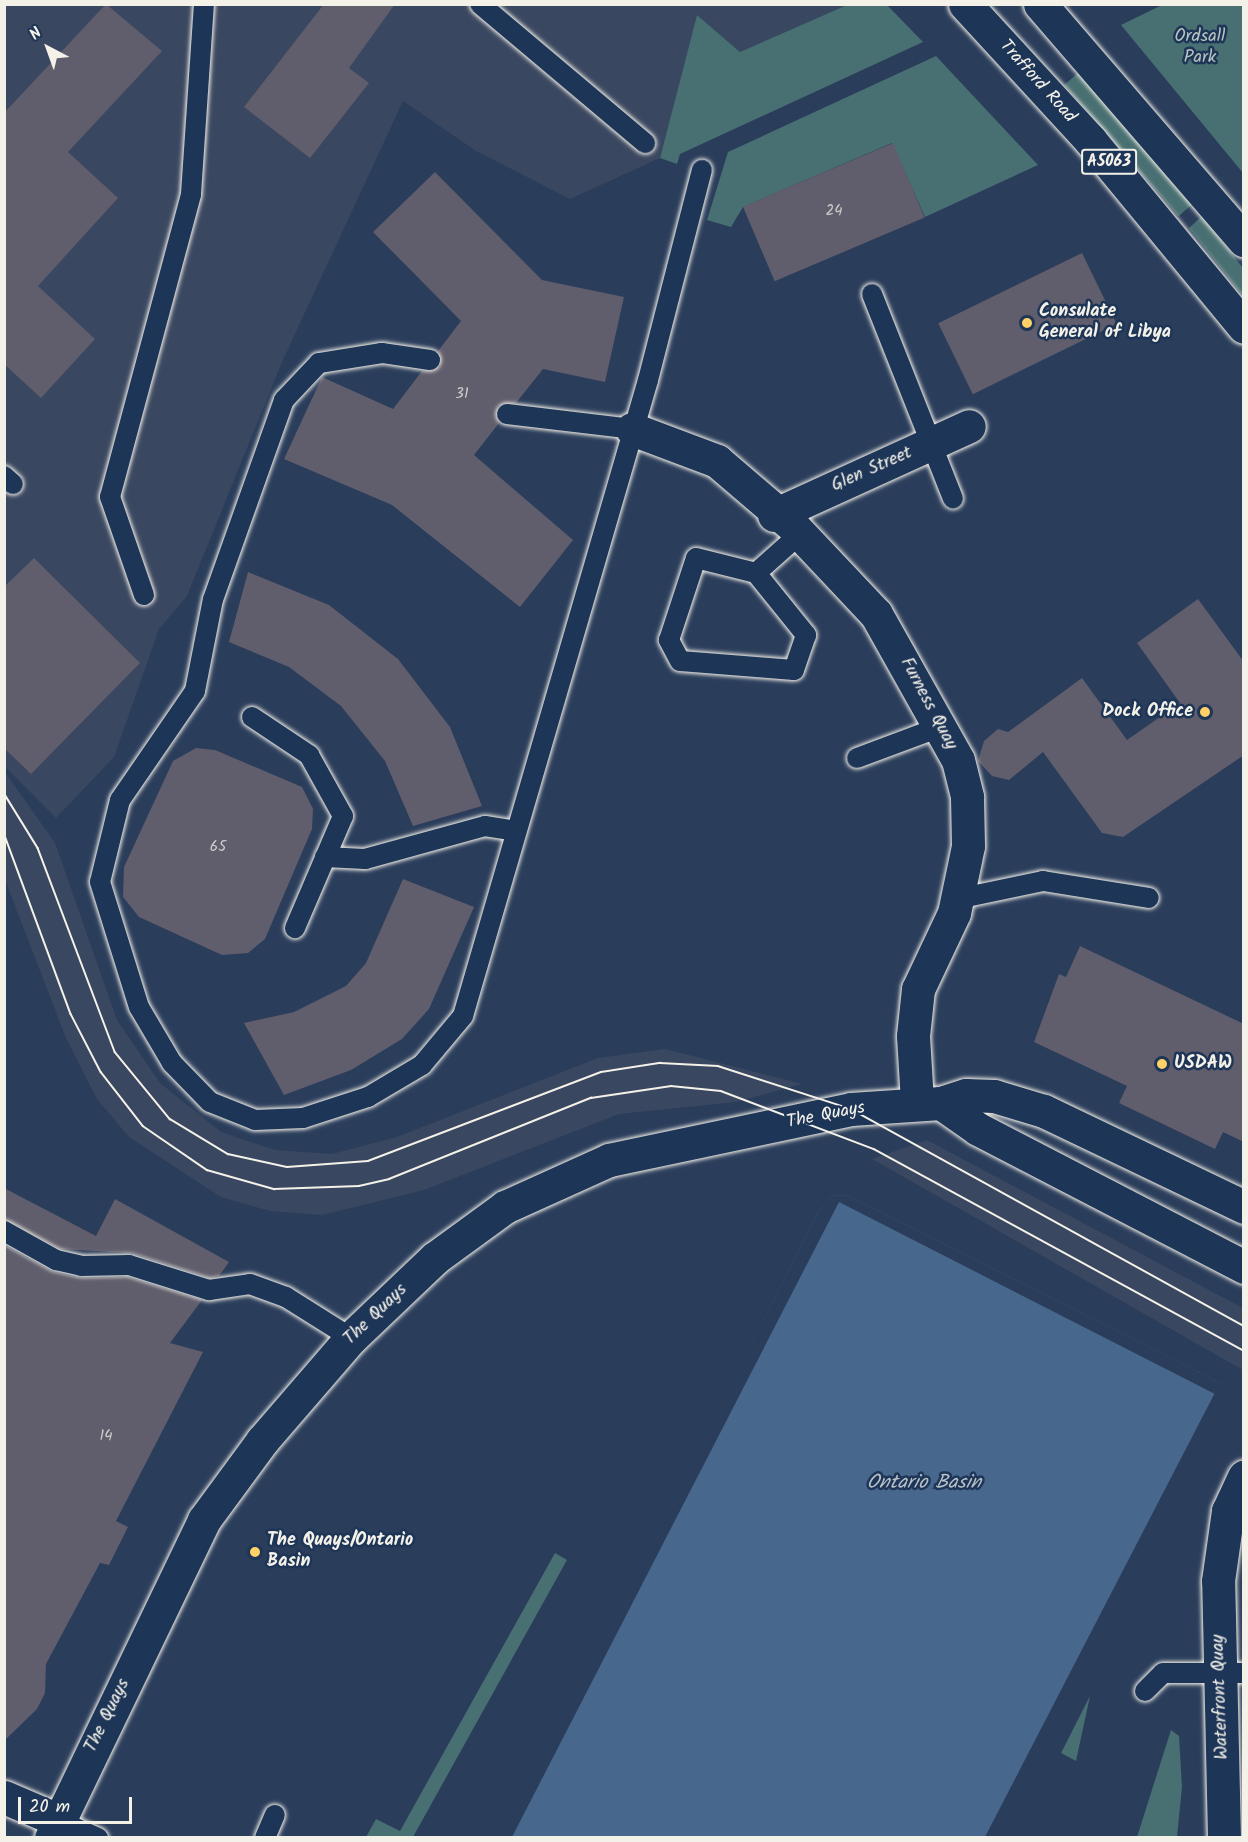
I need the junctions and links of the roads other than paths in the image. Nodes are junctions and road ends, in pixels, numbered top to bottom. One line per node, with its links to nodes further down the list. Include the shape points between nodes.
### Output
1 (204, 4): 19 (lane, via 191,194 110,497)
2 (480, 4): 5 (lane)
3 (965, 4): 9 (main road, Trafford Road / A5063, via 1090,140)
4 (1040, 4): 7 (main road, A5063)
5 (645, 143)
6 (702, 170): 13 (lane)
7 (1244, 240)
8 (872, 294): 14 (lane)
9 (1244, 327)
10 (430, 360): 23 (lane, via 382,352 319,363 284,400 213,599 195,691 120,800 100,882 139,1008 172,1063 210,1102 255,1120 303,1118 368,1097 422,1065 463,1016)
11 (507, 414): 13 (lane)
12 (969, 426): 14 (main road, Glen Street)
13 (632, 429): 16 (main road, Furness Quay, via 717,461); 23 (lane)
14 (932, 443): 15 (lane); 16 (main road, Glen Street)
15 (953, 499)
16 (774, 515): 17 (main road, Furness Quay)
17 (800, 534): 18 (lane); 21 (main road, Furness Quay, via 876,614)
18 (756, 573): 18 (lane, via 806,635 794,670 680,661 669,640 696,558)
19 (144, 595)
20 (252, 717): 24 (lane, via 309,755 343,816)
21 (940, 727): 22 (lane); 26 (main road, Furness Quay, via 958,760 967,797 968,846)
22 (857, 758)
23 (516, 831): 24 (lane, via 485,826 365,859)
24 (325, 856): 27 (lane)
25 (1149, 898): 26 (lane, via 1043,881)
26 (957, 899): 28 (main road, Furness Quay, via 918,989 913,1036)
27 (295, 928)
28 (929, 1102): 29 (main road, The Quays, via 966,1095 994,1096 1044,1111); 33 (main road); 34 (main road, The Quays, via 851,1109 609,1160 505,1207 435,1258)
29 (1098, 1140): 30 (main road, The Quays); 31 (main road, The Quays)
30 (1244, 1207)
31 (1244, 1228)
32 (4, 1231): 34 (lane, via 56,1260 81,1266 129,1265 209,1290 250,1284 286,1297)
33 (1244, 1267)
34 (351, 1338): 42 (main road, The Quays, via 262,1441 204,1520)
35 (1244, 1476): 37 (main road, Waterfront Quay, via 1228,1511)
36 (1244, 1529): 37 (main road, Waterfront Quay)
37 (1224, 1557): 38 (main road, Waterfront Quay, via 1217,1608)
38 (1232, 1673): 39 (lane, via 1163,1672); 45 (main road, Waterfront Quay)
39 (1145, 1691)
40 (4, 1797): 42 (main road)
41 (275, 1815): 44 (lane)
42 (54, 1829): 43 (lane)
43 (98, 1838)
44 (265, 1838)
45 (1224, 1838)

